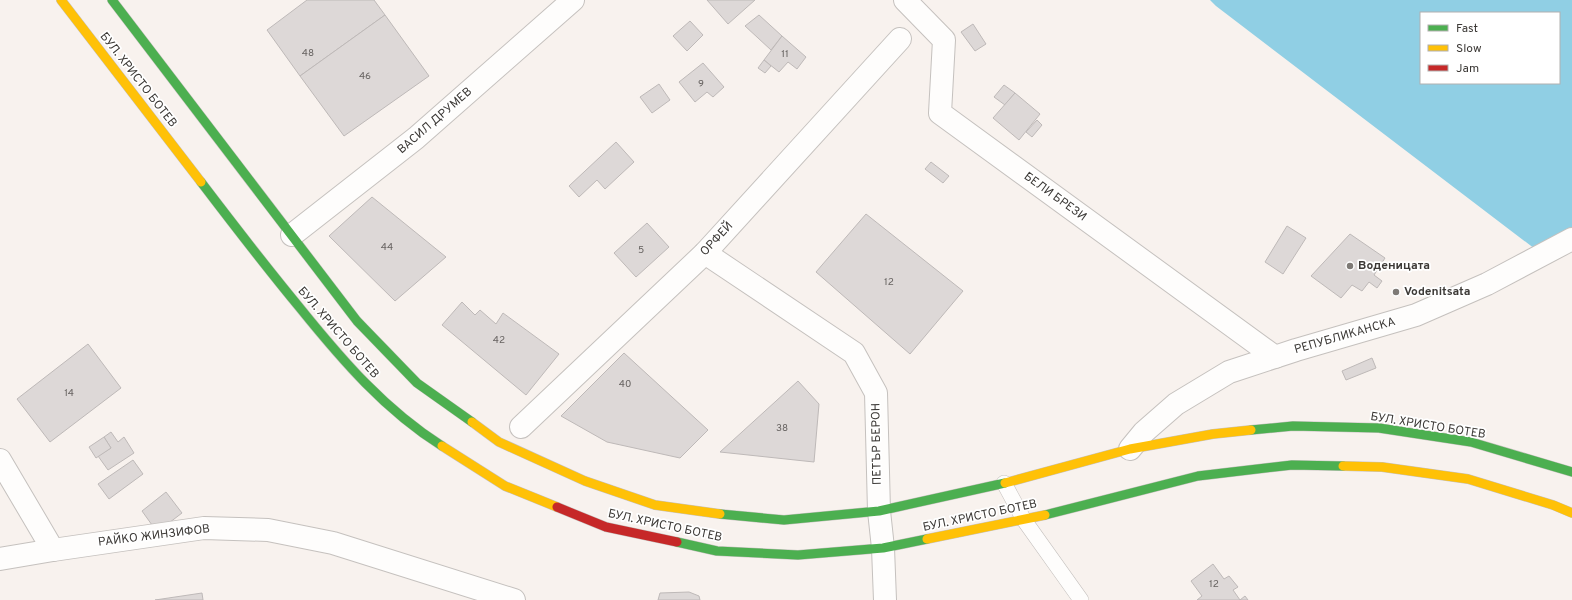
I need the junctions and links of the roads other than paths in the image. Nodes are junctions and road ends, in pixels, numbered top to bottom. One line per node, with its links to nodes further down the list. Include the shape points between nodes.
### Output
1 (61, 0): 18 (main road, БУЛ. ХРИСТО БОТЕВ, via 266,267 337,354 373,392 420,432 505,486 606,527 717,550 798,555)
2 (112, 0): 6 (main road, БУЛ. ХРИСТО БОТЕВ)
3 (573, 0): 6 (street, ВАСИЛ ДРУМЕВ, via 416,138)
4 (905, 0): 9 (street, БЕЛИ БРЕЗИ, via 944,40 940,113)
5 (900, 39): 8 (street, ОРФЕЙ)
6 (292, 235): 15 (main road, БУЛ. ХРИСТО БОТЕВ, via 357,321 417,383 500,442 585,481 655,505 784,520)
7 (1572, 239): 9 (street, РЕПУБЛИКАНСКА, via 1487,284 1416,315)
8 (705, 253): 10 (street, ОРФЕЙ); 15 (street, ПЕТЪР БЕРОН, via 854,353 876,393)
9 (1274, 357): 11 (street, РЕПУБЛИКАНСКА, via 1230,372 1176,404 1144,432)
10 (521, 427)
11 (1130, 449): 13 (main road, БУЛ. ХРИСТО БОТЕВ, via 1212,434 1293,426 1378,428 1471,442); 14 (main road, БУЛ. ХРИСТО БОТЕВ)
12 (0, 460): 19 (street)
13 (1572, 472)
14 (1004, 484): 15 (main road, БУЛ. ХРИСТО БОТЕВ); 17 (lane)
15 (879, 511): 18 (street, ПЕТЪР БЕРОН)
16 (1572, 513): 17 (main road, БУЛ. ХРИСТО БОТЕВ, via 1468,479 1382,467 1292,465 1198,476)
17 (1024, 520): 18 (main road, БУЛ. ХРИСТО БОТЕВ); 23 (lane)
18 (883, 548): 22 (street, ПЕТЪР БЕРОН)
19 (53, 550): 20 (street, РАЙКО ЖИНЗИФОВ); 21 (street, РАЙКО ЖИНЗИФОВ, via 204,528 268,530 333,543)
20 (0, 559)
21 (514, 600)
22 (885, 600)
23 (1081, 600)

